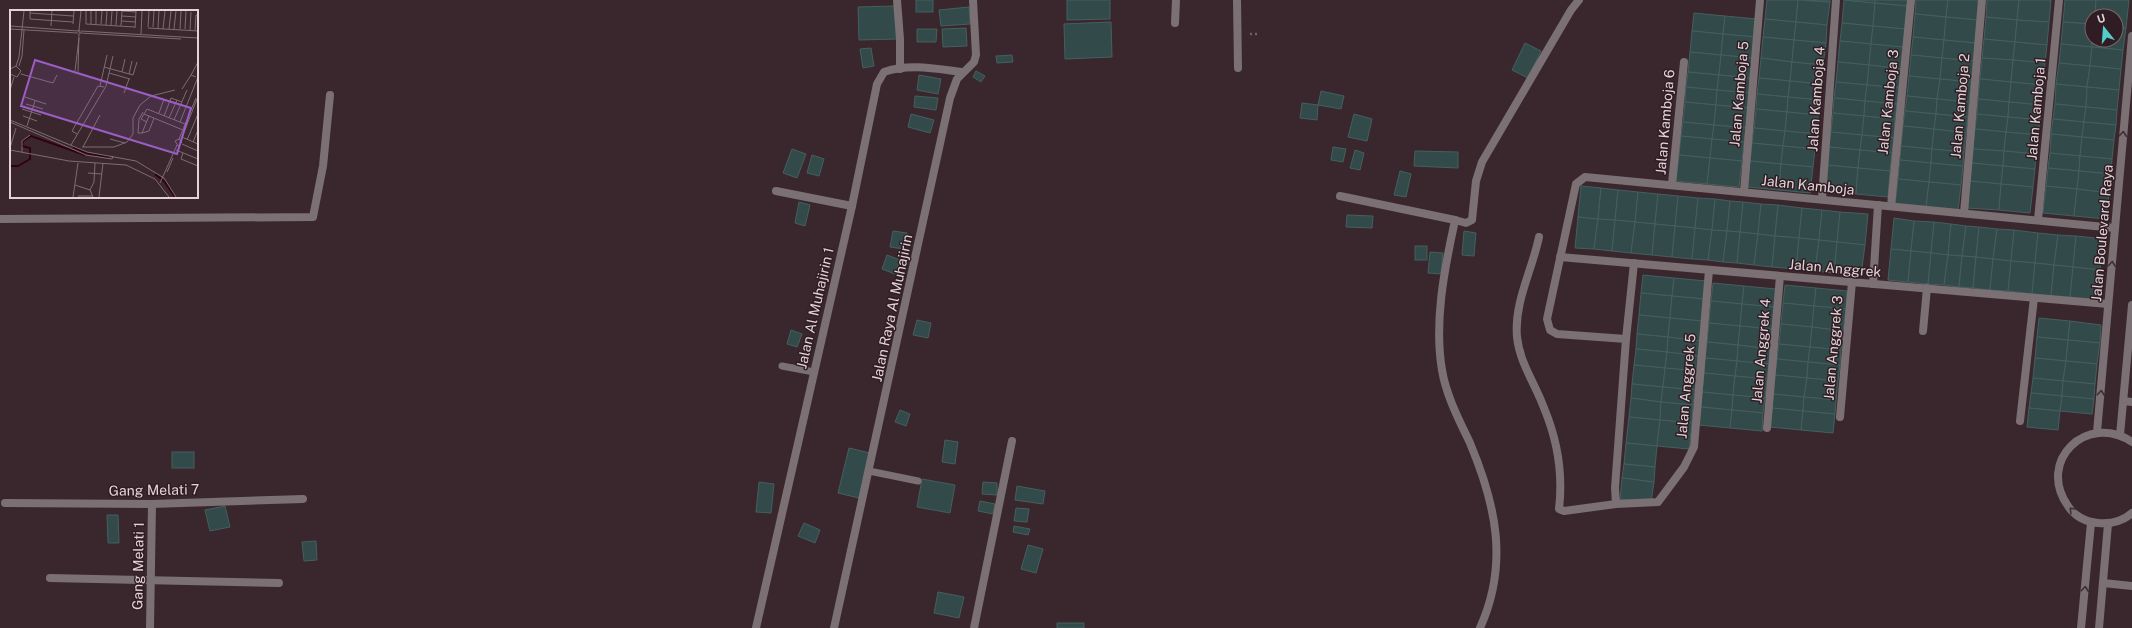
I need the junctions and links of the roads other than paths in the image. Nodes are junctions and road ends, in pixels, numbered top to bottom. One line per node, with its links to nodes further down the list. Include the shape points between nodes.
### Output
1 (897, 0): 15 (street)
2 (973, 0): 16 (street, Jalan Raya Al Muhajirin, via 976,55 974,62)
3 (1176, 0): 11 (street)
4 (1237, 0): 14 (street)
5 (1579, 0): 28 (street, via 1482,162 1476,182 1472,220 1466,223)
6 (1760, 0): 20 (street, Jalan Kamboja 5)
7 (1836, 0): 22 (street, Jalan Kamboja 4)
8 (1911, 0): 25 (street, Jalan Kamboja 3)
9 (1982, 0): 26 (street, Jalan Kamboja 2)
10 (2059, 0): 29 (street, Jalan Kamboja 1)
11 (1175, 23)
12 (2132, 36): 30 (street, Jalan Boulevard Raya, one-way to 12)
13 (1684, 62): 18 (street, Jalan Kamboja 6)
14 (1238, 68)
15 (900, 69): 16 (street, Jalan Al Muhajirin 1, via 927,67); 24 (street, Jalan Al Muhajirin 1, via 884,72 877,84)
16 (962, 72): 54 (street, Jalan Raya Al Muhajirin, via 950,98)
17 (330, 95): 27 (street, via 323,166 313,217)
18 (1672, 184): 20 (street, Jalan Kamboja); 32 (street, Jalan Kamboja, via 1598,177 1585,177 1579,180)
19 (776, 191): 24 (street)
20 (1744, 191): 22 (street, Jalan Kamboja)
21 (1340, 196): 28 (street)
22 (1822, 199): 23 (street, Jalan Kamboja)
23 (1878, 204): 25 (street, Jalan Kamboja); 37 (street)
24 (852, 206): 45 (street, Jalan Al Muhajirin 1)
25 (1891, 206): 26 (street, Jalan Kamboja)
26 (1964, 213): 29 (street, Jalan Kamboja)
27 (0, 219)
28 (1456, 220): 72 (street, via 1441,303 1439,348 1448,393 1475,456 1496,525 1498,549 1495,582 1490,606)
29 (2038, 220): 30 (street, Jalan Kamboja)
30 (2115, 228): 40 (street, Jalan Boulevard Raya, one-way to 30)
31 (1539, 237): 59 (street, via 1519,305 1517,336 1524,366 1545,408 1555,446 1562,481 1559,509 1564,512)
32 (1560, 256): 33 (street, Jalan Anggrek); 43 (street, via 1548,319 1550,330 1557,334)
33 (1634, 263): 34 (street, Jalan Anggrek); 43 (street)
34 (1709, 270): 35 (street, Jalan Anggrek); 59 (street, Jalan Anggrek 5, via 1694,447 1684,467 1658,502)
35 (1780, 276): 36 (street, Jalan Anggrek); 49 (street, Jalan Anggrek 4)
36 (1852, 282): 37 (street, Jalan Anggrek); 47 (street, Jalan Anggrek 3)
37 (1873, 284): 38 (street, Jalan Anggrek)
38 (1927, 288): 39 (street, Jalan Anggrek); 42 (street)
39 (2034, 298): 40 (street, Jalan Anggrek); 48 (street)
40 (2108, 304): 50 (street, Jalan Boulevard Raya, one-way to 40)
41 (2132, 305): 46 (street)
42 (1923, 331)
43 (1626, 339): 59 (street)
44 (782, 366): 45 (lane)
45 (814, 372): 69 (street, Jalan Al Muhajirin 1)
46 (2128, 402): 51 (street)
47 (1840, 417)
48 (2020, 421)
49 (1767, 428)
50 (2097, 432): 51 (street); 61 (street, one-way to 50, via 2072,512 2060,495 2057,475 2063,455 2077,439)
51 (2120, 435): 53 (street)
52 (1012, 441): 71 (street)
53 (2132, 442)
54 (869, 471): 55 (lane); 70 (street, Jalan Raya Al Muhajirin)
55 (918, 481)
56 (303, 499): 58 (street, Gang Melati 7)
57 (5, 503): 58 (street, Gang Melati 7)
58 (152, 504): 64 (street, Gang Melati 1)
59 (1616, 504)
60 (2132, 513): 62 (street, via 2127,518)
61 (2091, 522): 62 (street); 73 (street, one-way to 61)
62 (2108, 524): 66 (street)
63 (50, 578): 64 (street)
64 (151, 580): 65 (street); 68 (street, Gang Melati 1)
65 (279, 583)
66 (2103, 583): 67 (street); 74 (street)
67 (2132, 586)
68 (150, 628)
69 (756, 628)
70 (834, 628)
71 (974, 628)
72 (1480, 628)
73 (2082, 628)
74 (2099, 628)

